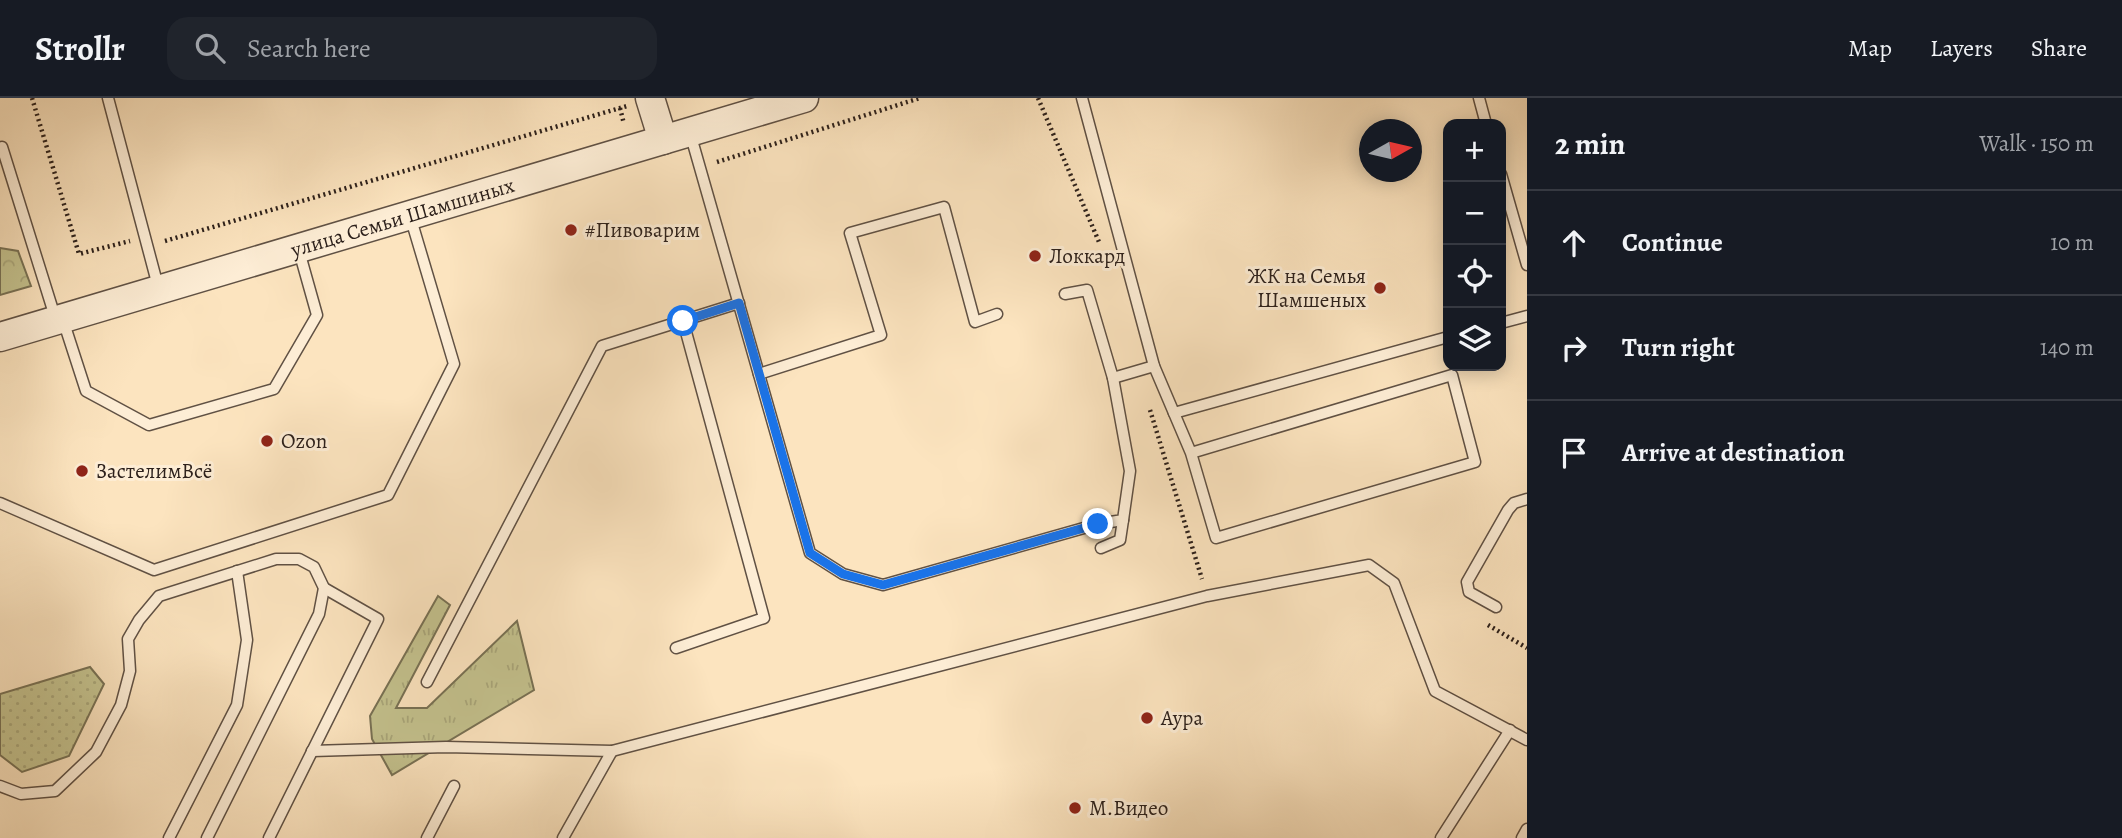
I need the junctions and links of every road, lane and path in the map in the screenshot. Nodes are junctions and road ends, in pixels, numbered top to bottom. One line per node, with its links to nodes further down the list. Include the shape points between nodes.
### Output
1 (32, 98): 16 (path, via 79,254)
2 (108, 98): 16 (lane)
3 (650, 98): 11 (street); 16 (path, via 160,243)
4 (804, 98): 10 (street, улица Семьи Шамшиных)
5 (920, 98): 13 (path)
6 (1038, 98): 17 (path)
7 (1082, 98): 30 (lane)
8 (1479, 98): 9 (lane)
9 (1485, 119)
10 (690, 132): 11 (street, улица Семьи Шамшиных); 13 (lane)
11 (663, 140): 15 (street, улица Семьи Шамшиных)
12 (2, 147): 25 (lane)
13 (700, 168): 22 (lane)
14 (1503, 182): 19 (lane)
15 (410, 215): 18 (street, улица Семьи Шамшиных); 37 (lane, via 454,364 388,495 154,570)
16 (144, 237): 20 (lane)
17 (1101, 246)
18 (299, 248): 20 (street, улица Семьи Шамшиных); 25 (lane, via 317,315 274,389 149,425 86,390)
19 (1527, 265)
20 (159, 290): 25 (street, улица Семьи Шамшиных)
21 (1065, 295): 33 (lane, via 1087,290)
22 (739, 303): 26 (lane); 32 (lane)
23 (997, 314): 32 (lane, via 975,322 944,207 850,233 881,335)
24 (1527, 316): 27 (lane)
25 (59, 320): 28 (street, улица Семьи Шамшиных)
26 (683, 321): 44 (lane, via 764,618); 45 (lane, via 602,346)
27 (1506, 322)
28 (0, 337)
29 (1443, 338): 34 (lane)
30 (1154, 366): 31 (lane); 34 (lane)
31 (1139, 371): 33 (lane); 40 (path)
32 (760, 374): 38 (lane, via 810,553 843,574 883,585)
33 (1113, 378): 38 (lane, via 1129,471)
34 (1174, 413): 35 (lane)
35 (1191, 453): 35 (lane, via 1216,538 1475,462 1452,376)
36 (1527, 499): 43 (lane, via 1508,510 1467,582 1469,592)
37 (0, 503)
38 (1123, 520): 39 (lane, via 1120,540)
39 (1101, 548)
40 (1197, 560)
41 (236, 571): 42 (lane, via 275,559 299,559 314,568); 50 (lane, via 159,596 152,604 128,639 130,671 121,705 96,752 55,791 21,794); 53 (lane, via 247,640 237,705)
42 (324, 588): 48 (lane, via 378,619); 54 (lane, via 319,614)
43 (1496, 607)
44 (676, 648)
45 (426, 682)
46 (1510, 730): 47 (lane); 49 (lane, via 1435,691 1394,583 1370,565 1207,596); 58 (lane)
47 (1527, 740)
48 (312, 751): 49 (lane, via 446,747); 55 (lane)
49 (612, 751): 57 (lane)
50 (0, 786)
51 (454, 786): 56 (lane)
52 (1527, 829): 59 (lane)
53 (169, 838)
54 (207, 838)
55 (269, 838)
56 (427, 838)
57 (563, 838)
58 (1441, 838)
59 (1522, 838)

